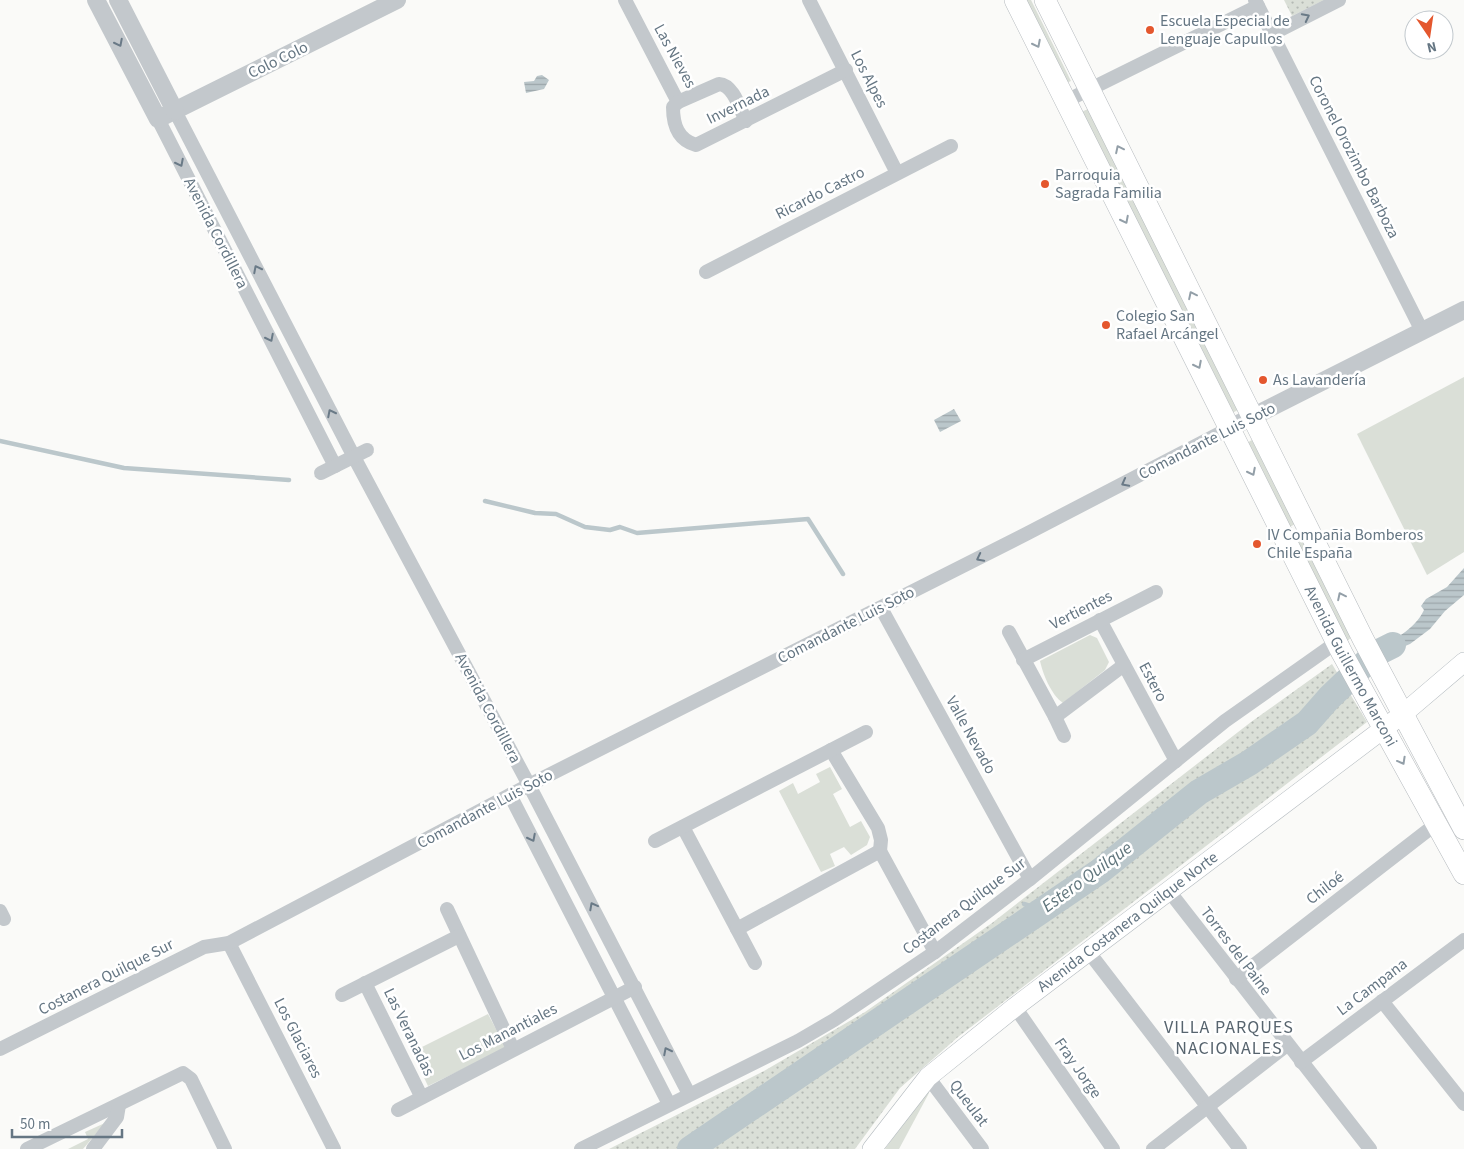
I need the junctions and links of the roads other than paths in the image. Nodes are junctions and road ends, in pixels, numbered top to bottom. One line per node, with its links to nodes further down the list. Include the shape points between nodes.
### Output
1 (96, 0): 16 (street, Avenida Cordillera, one-way to 16)
2 (118, 0): 15 (street, Avenida Cordillera)
3 (397, 0): 15 (street, Colo Colo)
4 (625, 0): 14 (street, Las Nieves)
5 (809, 0): 11 (street, Los Alpes)
6 (1015, 0): 13 (main road, Avenida Guillermo Marconi, one-way to 13)
7 (1045, 0): 12 (main road, Avenida Guillermo Marconi)
8 (1340, 0): 10 (street, one-way to 8)
9 (1257, 3): 10 (street, Coronel Orozimbo Barboza); 12 (street)
10 (1272, 34): 22 (street, Coronel Orozimbo Barboza)
11 (846, 70): 17 (street, Invernada); 19 (street, Los Alpes)
12 (1090, 89): 13 (street); 23 (main road, Avenida Guillermo Marconi, one-way to 12)
13 (1066, 101): 24 (main road, Avenida Guillermo Marconi, one-way to 24)
14 (678, 102): 17 (street, Las Nieves, via 725,84); 17 (street, Invernada, via 673,107 673,121 687,143 696,145)
15 (175, 111): 16 (street, Colo Colo); 26 (street, Avenida Cordillera, one-way to 15)
16 (158, 119): 27 (street, Avenida Cordillera, one-way to 27)
17 (746, 121)
18 (951, 146): 19 (street, Ricardo Castro)
19 (897, 173): 20 (street, Ricardo Castro)
20 (706, 272)
21 (1464, 310): 22 (street, Comandante Luis Soto)
22 (1422, 331): 23 (street, Comandante Luis Soto)
23 (1252, 417): 24 (street, Comandante Luis Soto); 29 (main road, Avenida Guillermo Marconi)
24 (1230, 428): 30 (main road, Avenida Guillermo Marconi, one-way to 30); 32 (street, Comandante Luis Soto, one-way to 32)
25 (367, 450): 26 (street)
26 (354, 457): 27 (street); 46 (street, Avenida Cordillera)
27 (336, 466): 28 (street)
28 (321, 473)
29 (1305, 524): 30 (main road); 39 (main road, Avenida Guillermo Marconi, one-way to 29)
30 (1283, 535): 35 (main road, Avenida Guillermo Marconi)
31 (1156, 592): 33 (street, Vertientes)
32 (880, 608): 46 (street, Comandante Luis Soto); 54 (street, Valle Nevado)
33 (1100, 620): 36 (street, Vertientes); 38 (street, Estero)
34 (1009, 632): 36 (street)
35 (1340, 648): 41 (main road, Avenida Guillermo Marconi); 45 (street, Costanera Quilque Sur, via 1225,721)
36 (1023, 660): 40 (street)
37 (1464, 662): 39 (main road, Avenida Costanera Quilque Norte)
38 (1124, 665): 40 (street); 45 (street, Estero)
39 (1402, 714): 41 (main road, Avenida Costanera Quilque Norte); 50 (main road, Avenida Guillermo Marconi)
40 (1055, 717): 43 (street)
41 (1384, 728): 48 (main road, Avenida Guillermo Marconi, one-way to 48); 55 (main road, Avenida Costanera Quilque Norte)
42 (866, 732): 44 (street)
43 (1064, 736)
44 (831, 750): 49 (street); 52 (street, via 878,828)
45 (1176, 761): 54 (street, Costanera Quilque Sur)
46 (529, 785): 47 (street, Comandante Luis Soto); 66 (street, Avenida Cordillera, one-way to 46)
47 (510, 795): 60 (street, Comandante Luis Soto); 68 (street, one-way to 68)
48 (1436, 824): 53 (main road, Avenida Guillermo Marconi); 64 (street, Chiloé)
49 (682, 827): 51 (street); 57 (street)
50 (1464, 829)
51 (655, 841)
52 (880, 851): 57 (street); 62 (street)
53 (1464, 874)
54 (1030, 879): 62 (street, Costanera Quilque Sur)
55 (1168, 890): 61 (main road, Avenida Costanera Quilque Norte); 64 (street, Torres del Paine)
56 (447, 909): 58 (street)
57 (737, 928): 63 (street)
58 (459, 936): 65 (street, Las Veranadas); 73 (street)
59 (1464, 940): 69 (street, La Campana)
60 (229, 943): 72 (street, Costanera Quilque Sur, via 204,947); 86 (street, Los Glaciares)
61 (1088, 951): 70 (main road, Avenida Costanera Quilque Norte); 81 (street)
62 (935, 952): 76 (street, Costanera Quilque Sur, via 798,1041)
63 (755, 962)
64 (1236, 979): 71 (street, Torres del Paine)
65 (365, 983): 67 (street, Las Veranadas); 77 (street, Las Veranadas)
66 (635, 987): 68 (street, Los Manantiales); 76 (street, Avenida Cordillera, one-way to 66)
67 (342, 995)
68 (614, 998): 73 (street, Los Manantiales); 78 (street)
69 (1382, 1001): 74 (street, La Campana); 79 (street)
70 (1015, 1006): 75 (main road, Avenida Costanera Quilque Norte); 90 (street, Fray Jorge)
71 (1287, 1045): 74 (street, Torres del Paine); 81 (street)
72 (0, 1049)
73 (513, 1049): 77 (street, Los Manantiales)
74 (1301, 1062): 93 (street, Torres del Paine)
75 (928, 1077): 88 (main road, Avenida Costanera Quilque Norte); 89 (street, Queulat)
76 (689, 1094): 78 (street, Costanera Quilque Sur)
77 (421, 1096): 82 (street, Los Manantiales)
78 (669, 1104): 87 (street, Costanera Quilque Sur)
79 (1464, 1104)
80 (119, 1105): 83 (street); 84 (street, via 117,1117); 85 (street, via 183,1073 191,1079)
81 (1208, 1106): 91 (street); 92 (street)
82 (398, 1110)
83 (27, 1149)
84 (93, 1149)
85 (225, 1149)
86 (334, 1149)
87 (581, 1149)
88 (872, 1149)
89 (982, 1149)
90 (1113, 1149)
91 (1152, 1149)
92 (1240, 1149)
93 (1370, 1149)

